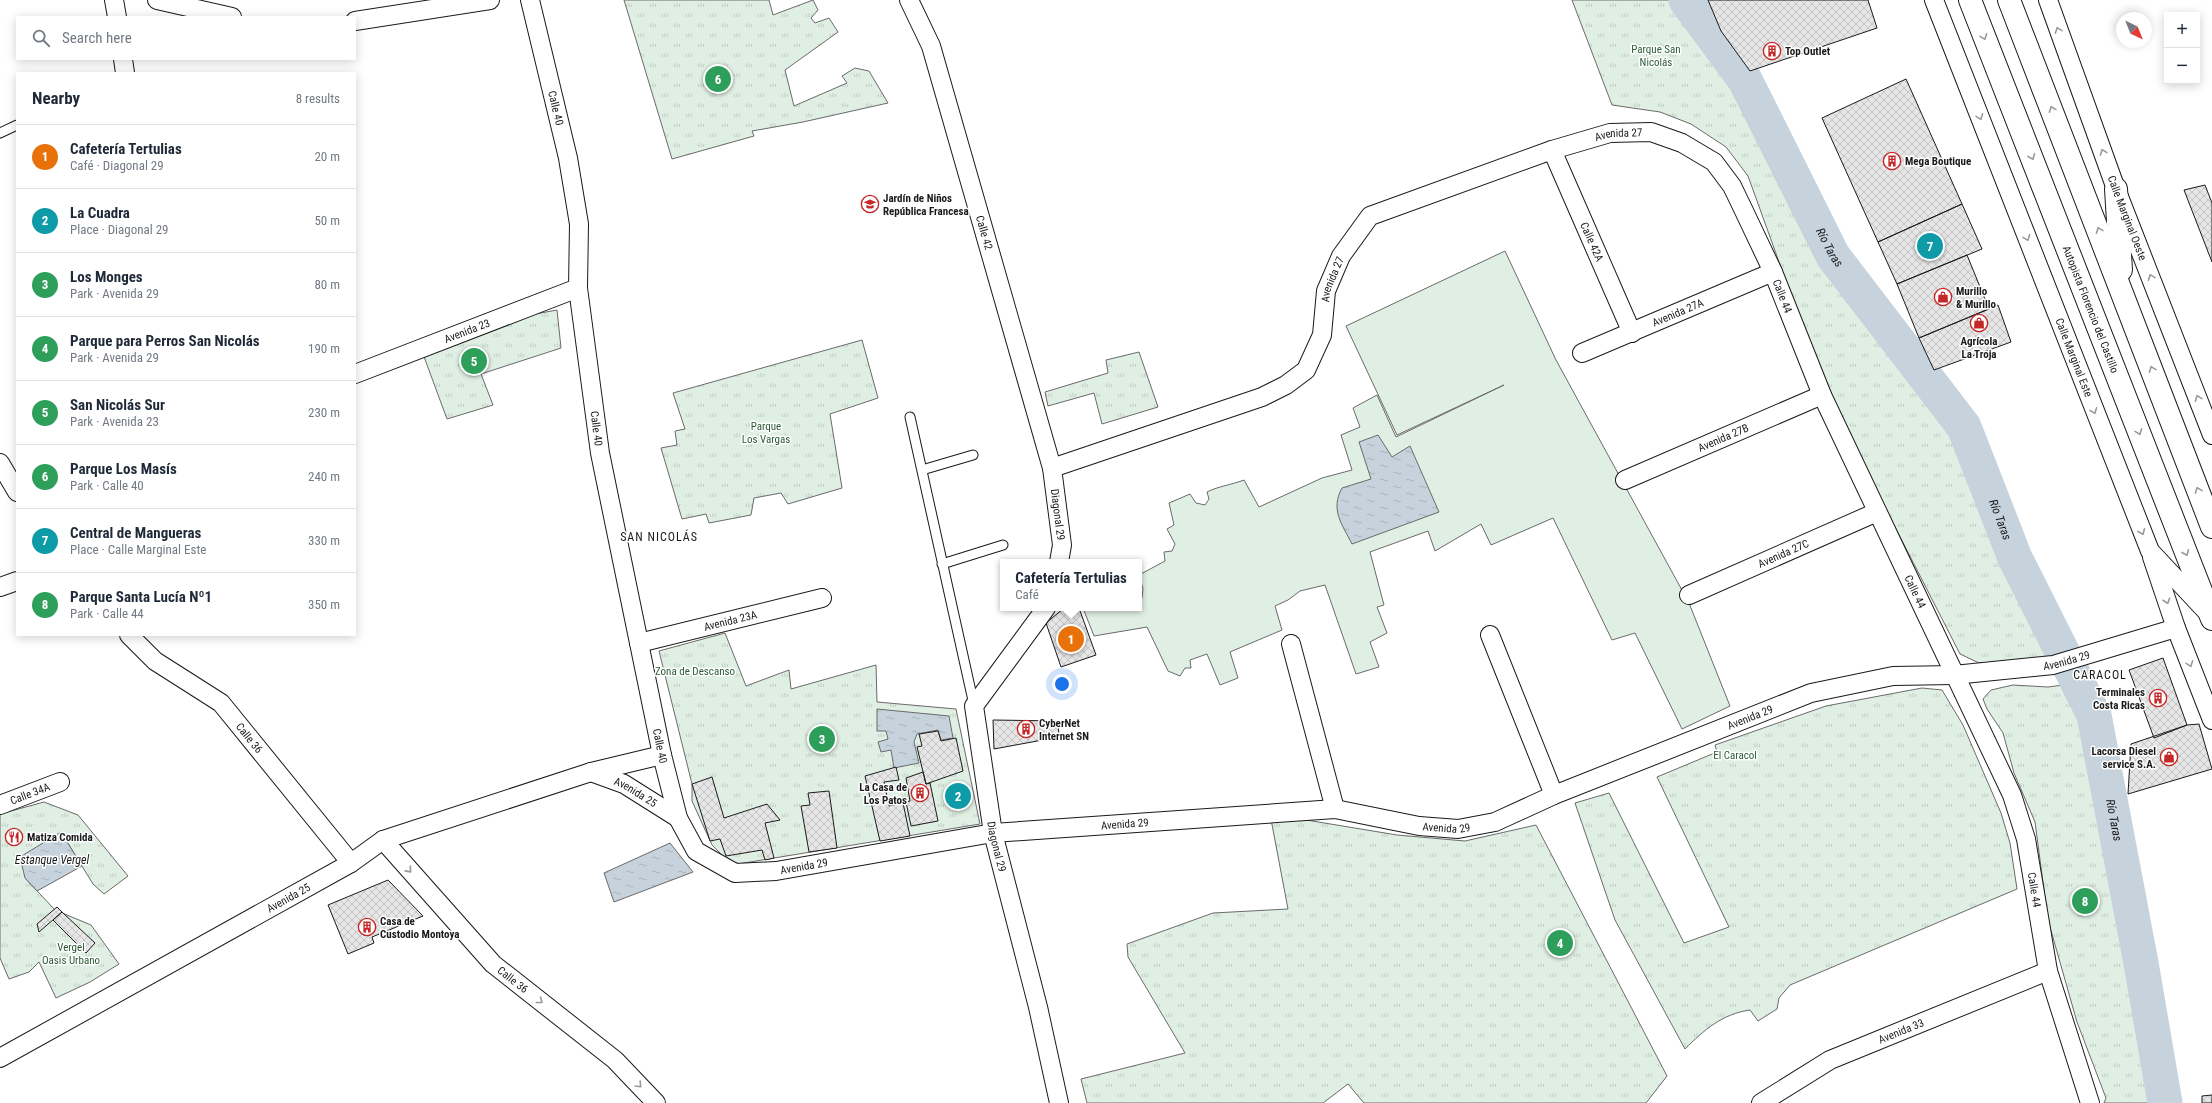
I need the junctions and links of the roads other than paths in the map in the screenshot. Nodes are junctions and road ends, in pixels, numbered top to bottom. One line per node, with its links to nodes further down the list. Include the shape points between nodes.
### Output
1 (114, 0): 10 (street)
2 (157, 0): 11 (street)
3 (490, 0): 12 (street)
4 (530, 0): 21 (street, Calle 40, via 570,172 579,224)
5 (909, 0): 31 (street, Calle 42, via 931,46)
6 (1934, 0): 38 (street, Calle Marginal Este, one-way to 38)
7 (1970, 0): 46 (highway, Autopista Florencio del Castillo, one-way to 46)
8 (2009, 0): 22 (highway, one-way to 8)
9 (2048, 0): 19 (street, Calle Marginal Oeste, one-way to 9)
10 (117, 16)
11 (228, 16)
12 (356, 21)
13 (123, 60): 14 (street)
14 (125, 72)
15 (16, 125): 17 (lane)
16 (1651, 132): 18 (street, Avenida 27, via 1610,133); 20 (street, Calle 44, via 1682,143 1714,162 1732,186)
17 (0, 133)
18 (1552, 150): 23 (street, Calle 42A); 31 (street, Avenida 27, via 1370,216 1338,263 1326,291 1322,335 1306,370 1286,385 1262,397)
19 (2116, 189): 22 (highway); 28 (street, Calle Marginal Oeste, one-way to 19)
20 (1773, 272): 23 (street, Avenida 27A); 26 (street, Calle 44)
21 (578, 288): 25 (street, Avenida 23); 50 (street, Calle 40, via 600,454)
22 (2123, 293): 36 (highway, one-way to 22)
23 (1632, 333): 24 (street, Avenida 27A)
24 (1582, 353)
25 (356, 374)
26 (1822, 395): 33 (street, Avenida 27B); 35 (street, Calle 44)
27 (910, 417): 32 (lane)
28 (2212, 435)
29 (973, 455): 32 (lane)
30 (0, 463): 34 (street)
31 (1052, 468): 39 (street, Diagonal 29, via 1062,545)
32 (922, 470): 40 (lane)
33 (1625, 480)
34 (16, 490)
35 (1877, 512): 43 (street, Avenida 27C); 52 (street, Calle 44)
36 (2212, 527)
37 (1003, 546): 40 (lane)
38 (2150, 551): 46 (street, Calle Marginal Este); 47 (street, one-way to 47)
39 (1060, 559)
40 (942, 564): 53 (lane)
41 (16, 581): 42 (street)
42 (0, 587)
43 (1689, 595)
44 (822, 598): 50 (street, Avenida 23A)
45 (1044, 611): 53 (street)
46 (2212, 618)
47 (2176, 628): 52 (street, Avenida 29, via 2053,665); 54 (street, one-way to 54)
48 (1490, 635): 58 (street)
49 (130, 636): 65 (street, Calle 36, via 155,661 221,703)
50 (639, 643): 55 (street, Calle 40)
51 (1291, 644): 60 (street)
52 (1954, 675): 58 (street, Avenida 29, via 1893,676 1811,693); 66 (street, Calle 44, via 2012,795 2026,839)
53 (974, 706): 62 (street, Diagonal 29)
54 (2212, 720)
55 (662, 755): 56 (street, Avenida 25); 61 (street, Calle 40)
56 (591, 772): 61 (street, Avenida 25, via 624,784); 63 (street, Avenida 25)
57 (60, 782): 59 (street, Calle 34A)
58 (1554, 796): 60 (street, Avenida 29, via 1495,822 1458,829 1419,826)
59 (0, 805)
60 (1335, 809): 62 (street, Avenida 29)
61 (678, 818): 64 (street, Calle 40)
62 (993, 833): 64 (street, Avenida 29, via 776,871 735,873); 70 (street, Diagonal 29, via 1038,1007)
63 (383, 840): 65 (street, Avenida 25); 69 (street, Calle 36, one-way to 69, via 493,964 615,1060)
64 (696, 850)
65 (351, 863): 67 (street, Avenida 25)
66 (2048, 972): 68 (street, Avenida 33, via 1830,1060); 71 (street, Calle 44)
67 (0, 1058)
68 (1763, 1102)
69 (656, 1103)
70 (1059, 1103)
71 (2090, 1103)

